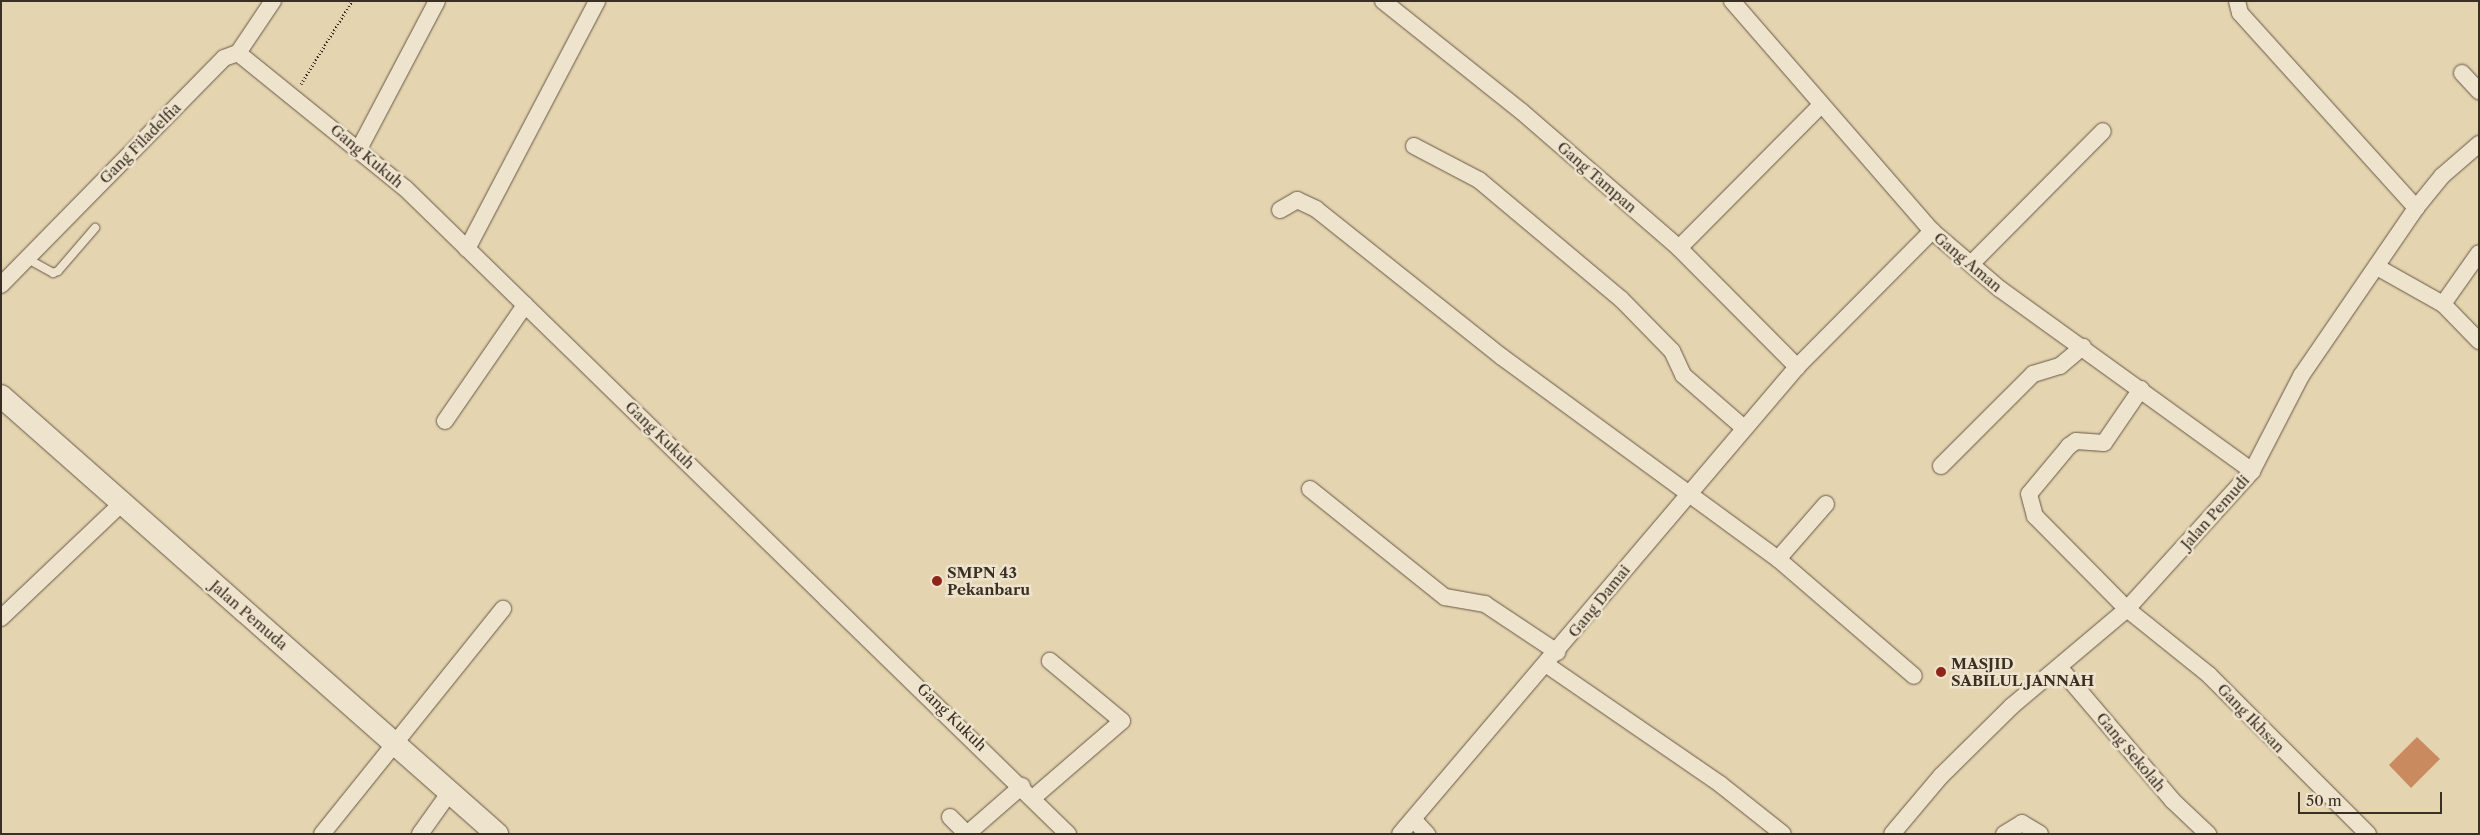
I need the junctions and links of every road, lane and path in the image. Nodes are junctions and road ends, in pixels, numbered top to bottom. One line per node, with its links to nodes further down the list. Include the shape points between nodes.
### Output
1 (273, 1): 8 (street, Gang Filadelfia)
2 (352, 1): 11 (path)
3 (437, 1): 16 (street)
4 (597, 1): 22 (street)
5 (1383, 1): 21 (street, Gang Tampan, via 1521,111)
6 (1732, 1): 12 (street, Gang Aman)
7 (2237, 1): 17 (street, via 2240,13)
8 (238, 52): 11 (street, Gang Kukuh); 24 (street, Gang Filadelfia, via 224,58)
9 (2462, 73): 10 (street)
10 (2479, 91)
11 (294, 97): 16 (street, Gang Kukuh)
12 (1820, 106): 20 (street, Gang Aman); 21 (street)
13 (2103, 131): 25 (street)
14 (2479, 144): 17 (street, Jalan Pemudi, via 2442,176)
15 (1414, 146): 36 (street, via 1479,180 1621,299 1672,351 1682,375)
16 (359, 149): 22 (street, Gang Kukuh)
17 (2416, 208): 26 (street, Jalan Pemudi)
18 (1280, 210): 40 (street, via 1297,200 1316,209 1502,357)
19 (95, 228): 24 (lane, via 58,271 53,273)
20 (1932, 231): 25 (street, Gang Aman); 32 (street, Gang Damai)
21 (1679, 248): 32 (street, Gang Tampan)
22 (467, 249): 29 (street, Gang Kukuh)
23 (2479, 253): 28 (street)
24 (26, 258): 27 (street, Gang Filadelfia)
25 (1971, 264): 31 (street, Gang Aman)
26 (2377, 267): 28 (street); 38 (street, Jalan Pemudi, via 2301,376)
27 (1, 285)
28 (2443, 304): 30 (street)
29 (525, 305): 35 (street); 53 (street, Gang Kukuh)
30 (2479, 341)
31 (2083, 347): 33 (street, Gang Aman); 37 (street, via 2060,366 2033,374)
32 (1797, 367): 36 (street, Gang Damai)
33 (2141, 389): 38 (street, Gang Aman); 45 (street, Gang Ikhsan, via 2104,443 2076,440 2030,494 2035,516)
34 (1, 396): 41 (main road, Jalan Pemuda)
35 (445, 421)
36 (1744, 428): 40 (street, Gang Damai)
37 (1941, 466)
38 (2252, 471): 45 (street, Jalan Pemudi)
39 (1310, 489): 47 (street, via 1445,597 1485,604)
40 (1688, 491): 43 (street); 47 (street, Gang Damai)
41 (122, 503): 46 (street); 51 (main road, Jalan Pemuda)
42 (1826, 504): 43 (street)
43 (1778, 560): 50 (street)
44 (503, 609): 51 (street)
45 (2128, 609): 49 (street, Jalan Pemudi); 67 (street, Gang Ikhsan, via 2209,675)
46 (1, 618)
47 (1552, 658): 55 (street, Gang Damai); 62 (street)
48 (1050, 661): 53 (street, via 1122,720)
49 (2059, 667): 63 (street, Jalan Pemudi, via 1947,770); 66 (street, Gang Sekolah, via 2172,800)
50 (1914, 676)
51 (397, 745): 52 (main road, Jalan Pemuda); 56 (street)
52 (450, 792): 57 (street); 58 (main road, Jalan Pemuda)
53 (1028, 792): 54 (street, via 967,834); 59 (street, Gang Kukuh)
54 (950, 817)
55 (1413, 819): 60 (street, Gang Damai); 61 (street)
56 (322, 834)
57 (420, 834)
58 (498, 834)
59 (1068, 834)
60 (1400, 834)
61 (1427, 834)
62 (1783, 834)
63 (1892, 834)
64 (2004, 834): 65 (street, via 2022,822)
65 (2040, 834)
66 (2208, 834)
67 (2368, 834)

